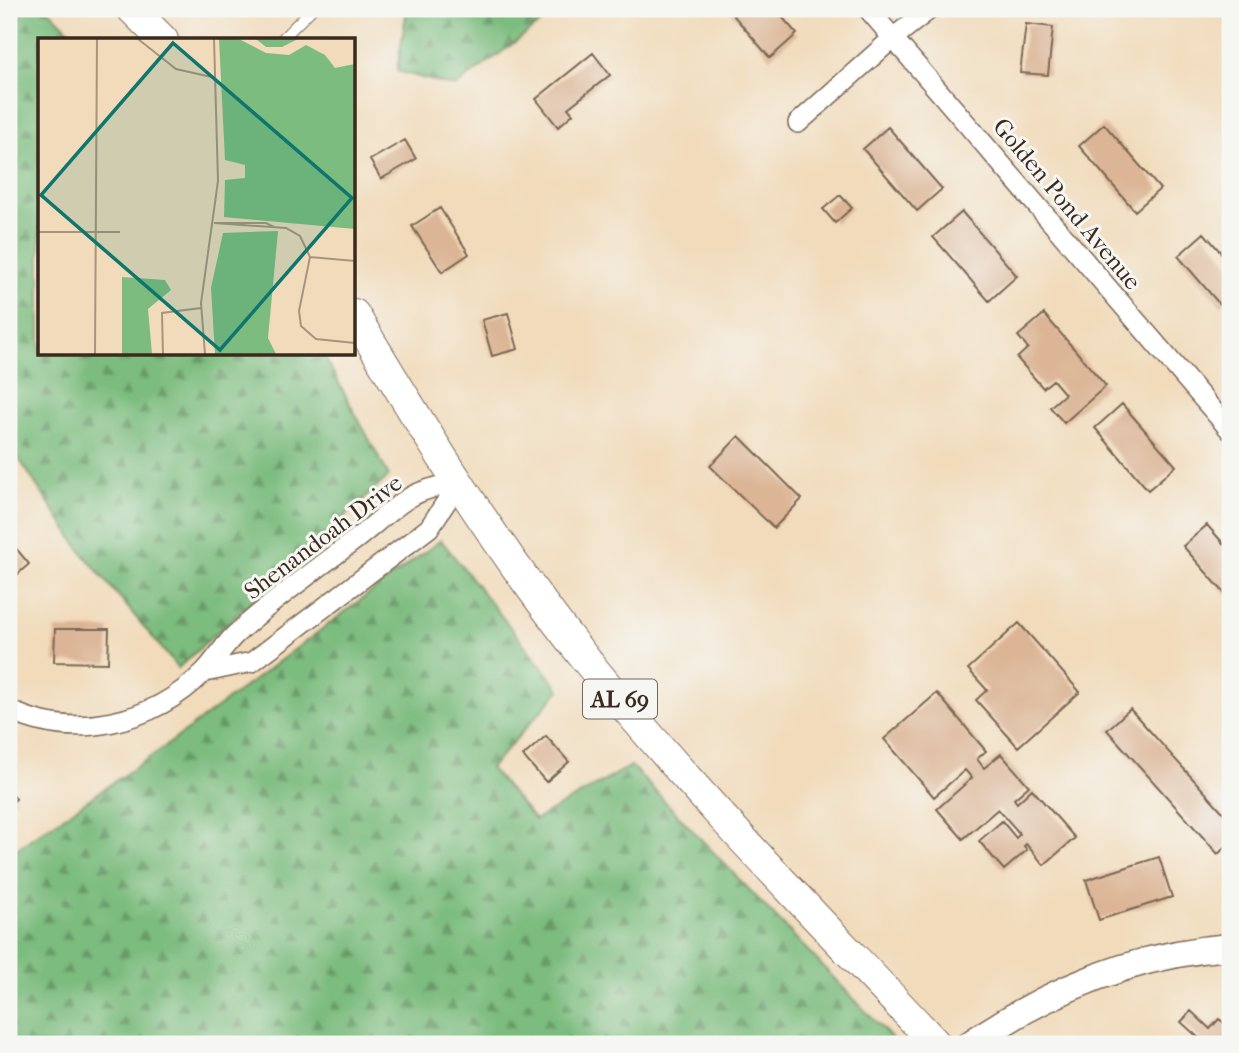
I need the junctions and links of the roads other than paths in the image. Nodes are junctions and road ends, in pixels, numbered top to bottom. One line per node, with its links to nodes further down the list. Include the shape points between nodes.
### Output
1 (132, 9): 5 (main road)
2 (312, 9): 6 (lane)
3 (868, 9): 7 (street, Golden Pond Avenue)
4 (930, 9): 7 (street)
5 (161, 38)
6 (283, 38)
7 (893, 38): 8 (street); 10 (street, Golden Pond Avenue)
8 (799, 123)
9 (355, 316): 11 (main road, AL 69)
10 (1230, 430)
11 (460, 481): 12 (street, Shenandoah Drive, via 414,495 236,633); 12 (street, Shenandoah Drive, via 429,528 252,662); 15 (main road, AL 69, via 506,555 587,661 708,799)
12 (205, 671): 13 (street, Shenandoah Drive, via 158,707 130,719 73,726)
13 (9, 710)
14 (1230, 947): 16 (street, via 1168,955 1114,969 1038,1003)
15 (936, 1044)
16 (970, 1044)

